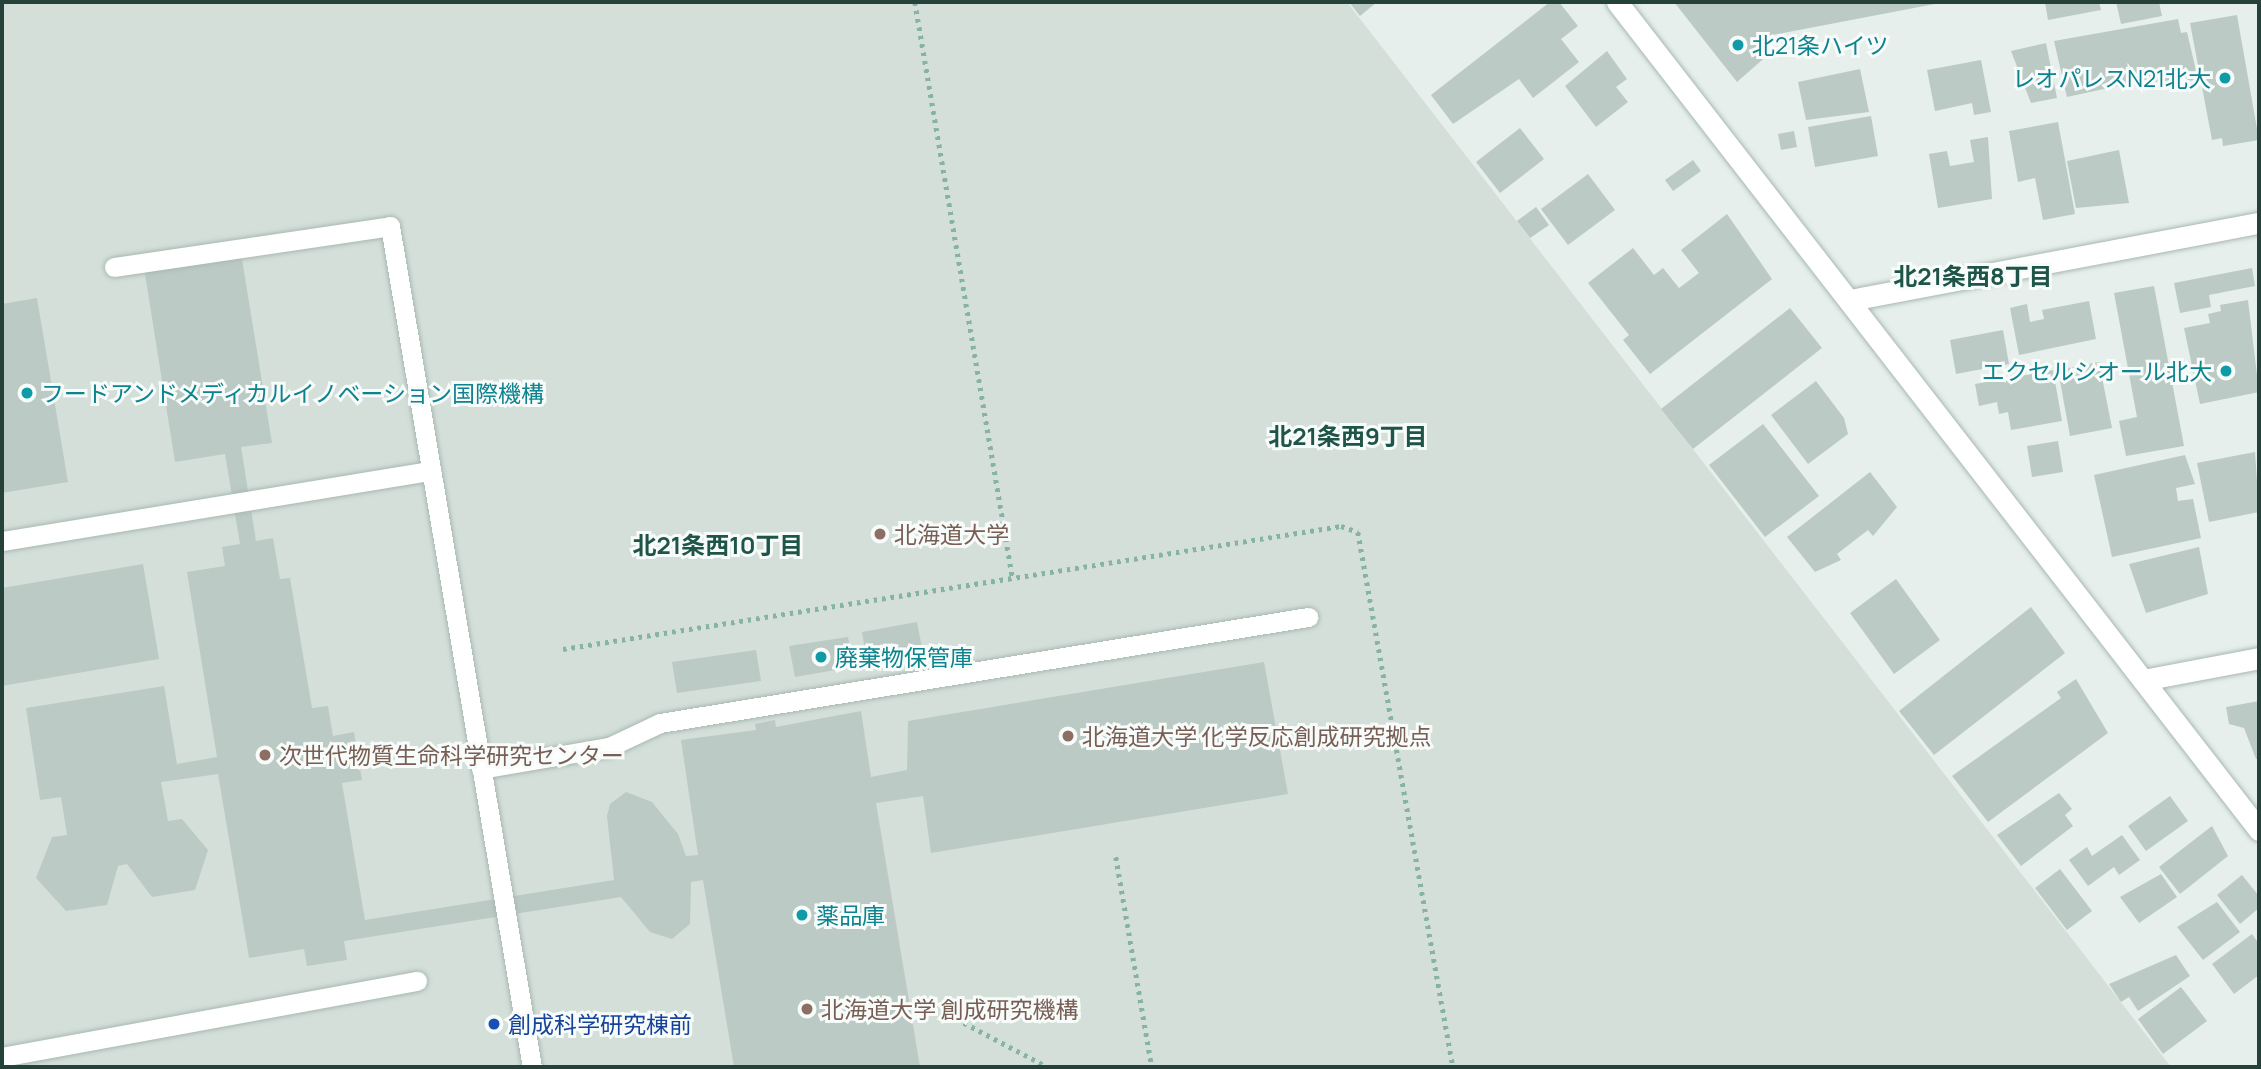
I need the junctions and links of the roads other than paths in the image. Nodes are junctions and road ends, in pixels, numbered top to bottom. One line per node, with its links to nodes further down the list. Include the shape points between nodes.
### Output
1 (1617, 2): 4 (street)
2 (2259, 223): 4 (street)
3 (114, 267): 5 (lane, via 390,226)
4 (1850, 299): 9 (street)
5 (431, 471): 6 (lane); 10 (lane)
6 (2, 541)
7 (1308, 617): 10 (lane, via 660,723 610,747)
8 (2259, 658): 9 (street)
9 (2143, 680): 11 (street)
10 (481, 769): 14 (lane)
11 (2259, 830)
12 (416, 981): 13 (lane)
13 (2, 1057)
14 (532, 1067)

